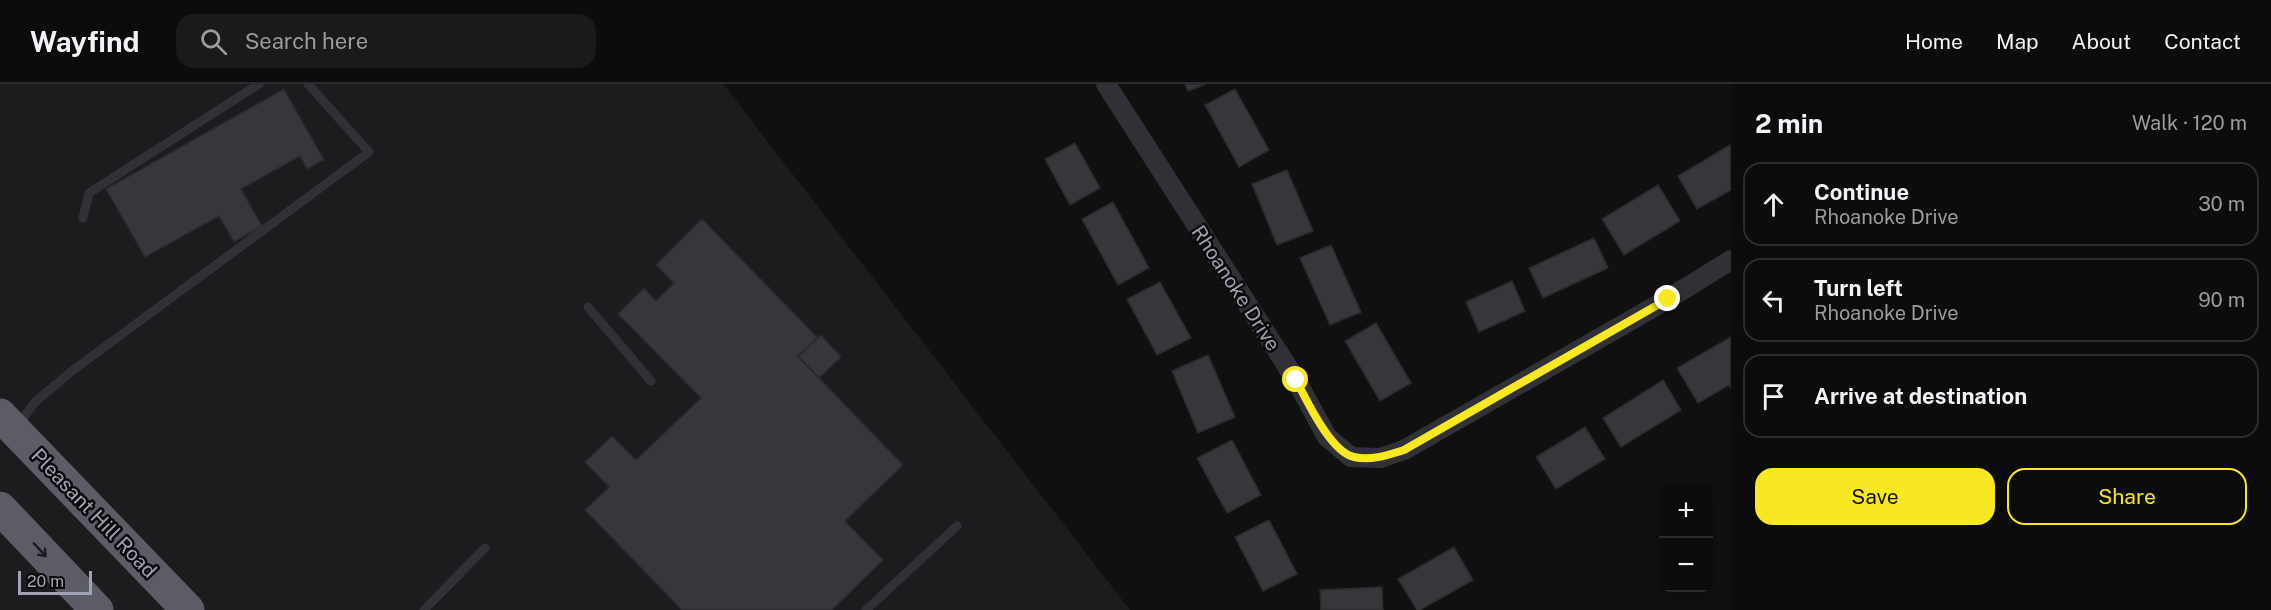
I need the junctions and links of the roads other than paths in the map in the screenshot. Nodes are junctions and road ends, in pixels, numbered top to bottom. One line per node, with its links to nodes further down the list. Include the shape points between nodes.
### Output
1 (259, 84): 4 (lane, via 89,193)
2 (308, 84): 8 (lane, via 369,152)
3 (1106, 84): 5 (street, Rhoanoke Drive, via 1296,380 1327,437 1351,457 1380,458 1404,450)
4 (83, 218)
5 (1731, 260)
6 (588, 307): 7 (lane)
7 (651, 381)
8 (7, 423): 13 (highway, Pleasant Hill Road)
9 (0, 508): 12 (highway, one-way to 12)
10 (957, 526): 15 (lane)
11 (485, 548): 14 (lane)
12 (96, 610)
13 (188, 610)
14 (424, 610)
15 (866, 610)

